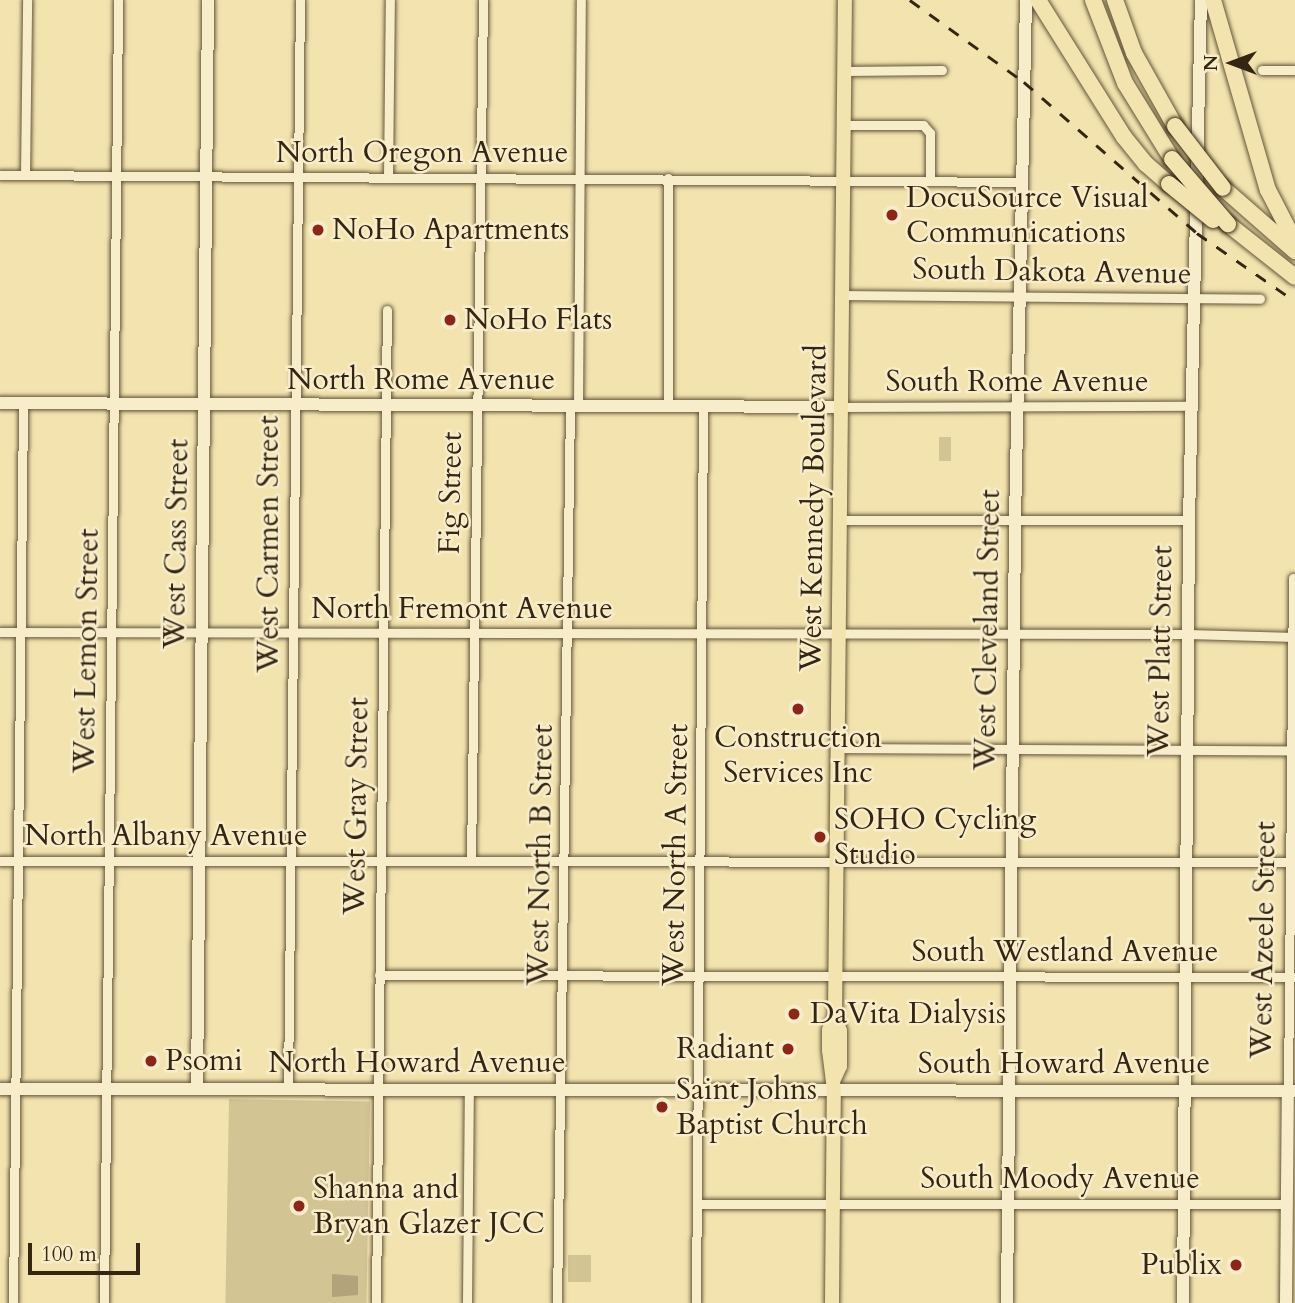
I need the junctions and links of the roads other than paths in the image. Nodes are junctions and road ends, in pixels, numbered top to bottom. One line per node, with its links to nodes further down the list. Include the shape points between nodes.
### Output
1 (27, 0): 21 (street)
2 (118, 0): 22 (street, West Lemon Street)
3 (208, 0): 23 (main road, West Cass Street)
4 (300, 0): 25 (street, West Carmen Street)
5 (390, 0): 26 (street)
6 (483, 0): 27 (street, Fig Street)
7 (581, 0): 24 (street, West North B Street)
8 (845, 0): 18 (main road, West Kennedy Boulevard)
9 (1026, 0): 31 (main road, West Cleveland Street)
10 (1038, 0): 32 (highway, bridge, via 1146,164)
11 (1093, 0): 32 (highway, bridge, via 1125,83 1172,159)
12 (1115, 0): 34 (highway, bridge, via 1140,65 1175,126 1223,187)
13 (1201, 0): 38 (main road, West Platt Street)
14 (1213, 0): 33 (highway, via 1268,190)
15 (942, 70): 18 (street)
16 (1262, 70): 17 (street)
17 (1295, 70)
18 (845, 71): 19 (main road, West Kennedy Boulevard)
19 (844, 125): 29 (main road, West Kennedy Boulevard); 30 (street, via 923,125 930,133)
20 (0, 175): 21 (street, North Oregon Avenue)
21 (25, 175): 22 (street, North Oregon Avenue)
22 (116, 176): 23 (street, North Oregon Avenue); 43 (street, West Lemon Street)
23 (207, 176): 25 (street, North Oregon Avenue); 44 (main road, West Cass Street)
24 (580, 177): 27 (street, North Oregon Avenue); 28 (street, North Oregon Avenue); 50 (street, West North B Street)
25 (298, 178): 26 (street, North Oregon Avenue); 45 (street, West Carmen Street)
26 (388, 178): 27 (street, North Oregon Avenue)
27 (481, 178): 47 (street, Fig Street)
28 (668, 178): 29 (street, North Oregon Avenue); 51 (street)
29 (844, 179): 30 (street, North Oregon Avenue); 36 (main road, West Kennedy Boulevard)
30 (930, 181): 31 (street, North Oregon Avenue)
31 (1023, 182): 37 (main road, West Cleveland Street)
32 (1232, 228): 35 (highway)
33 (1295, 242)
34 (1295, 251)
35 (1295, 277)
36 (843, 295): 37 (street, South Dakota Avenue); 53 (main road, West Kennedy Boulevard)
37 (1021, 296): 38 (street, South Dakota Avenue); 48 (main road, West Cleveland Street)
38 (1195, 298): 39 (street, South Dakota Avenue); 49 (main road, West Platt Street)
39 (1260, 299)
40 (387, 310): 46 (street, West Gray Street)
41 (0, 402): 42 (main road, North Rome Avenue)
42 (23, 403): 43 (main road, North Rome Avenue); 59 (street)
43 (115, 404): 44 (main road, North Rome Avenue); 60 (street, West Lemon Street)
44 (205, 406): 45 (main road, North Rome Avenue); 61 (main road, West Cass Street)
45 (295, 406): 46 (main road, North Rome Avenue); 62 (street, West Carmen Street)
46 (387, 406): 47 (main road, North Rome Avenue); 63 (street, West Gray Street)
47 (478, 406): 50 (main road, North Rome Avenue); 65 (street, Fig Street)
48 (1019, 406): 49 (street, South Rome Avenue); 53 (street, South Rome Avenue); 56 (main road, West Cleveland Street)
49 (1193, 406): 55 (main road, West Platt Street)
50 (574, 407): 51 (main road, North Rome Avenue); 64 (street, West North B Street)
51 (668, 407): 52 (main road, North Rome Avenue)
52 (704, 407): 53 (main road, North Rome Avenue); 66 (street, West North A Street)
53 (841, 407): 54 (main road, West Kennedy Boulevard)
54 (840, 520): 56 (street); 67 (main road, West Kennedy Boulevard)
55 (1189, 520): 56 (street); 69 (main road, West Platt Street)
56 (1015, 521): 68 (main road, West Cleveland Street)
57 (1293, 578): 70 (street, West Azeele Street)
58 (0, 632): 59 (street, North Fremont Avenue)
59 (20, 632): 60 (street, North Fremont Avenue); 77 (street)
60 (111, 632): 61 (street, North Fremont Avenue); 78 (street, West Lemon Street)
61 (202, 632): 62 (street, North Fremont Avenue); 75 (main road, West Cass Street)
62 (293, 633): 63 (street, North Fremont Avenue); 79 (street, West Carmen Street)
63 (383, 633): 65 (street, North Fremont Avenue); 80 (street, West Gray Street)
64 (568, 633): 65 (street, North Fremont Avenue); 66 (street, North Fremont Avenue); 82 (street, West North B Street)
65 (474, 634): 81 (street, Fig Street)
66 (703, 634): 67 (street, North Fremont Avenue); 84 (street, West North A Street)
67 (839, 634): 68 (street, North Fremont Avenue); 72 (main road, West Kennedy Boulevard)
68 (1013, 634): 69 (street, North Fremont Avenue); 71 (main road, West Cleveland Street)
69 (1188, 634): 70 (street, North Fremont Avenue); 73 (main road, West Platt Street)
70 (1294, 637): 74 (street, West Azeele Street)
71 (1012, 747): 72 (street); 73 (street); 83 (main road, West Cleveland Street)
72 (838, 748): 85 (main road, West Kennedy Boulevard)
73 (1186, 748): 74 (street); 86 (main road, West Platt Street)
74 (1293, 750): 87 (street, West Azeele Street)
75 (199, 860): 78 (street, North Albany Avenue); 79 (street, North Albany Avenue); 99 (main road, West Cass Street)
76 (0, 861): 77 (street, North Albany Avenue)
77 (18, 861): 78 (street, North Albany Avenue); 97 (street)
78 (109, 861): 98 (street, West Lemon Street)
79 (290, 861): 80 (street, North Albany Avenue); 100 (street, West Carmen Street)
80 (380, 861): 81 (street, North Albany Avenue); 88 (street, West Gray Street)
81 (471, 861): 82 (street, North Albany Avenue)
82 (565, 861): 84 (street, North Albany Avenue); 89 (street, West North B Street)
83 (1011, 861): 85 (street, North Albany Avenue); 86 (street, North Albany Avenue); 90 (main road, West Cleveland Street)
84 (701, 862): 85 (street, North Albany Avenue); 91 (street, West North A Street)
85 (837, 862): 92 (main road, West Kennedy Boulevard)
86 (1185, 862): 87 (street, North Albany Avenue); 93 (main road, West Platt Street)
87 (1293, 862): 94 (street, West Azeele Street)
88 (379, 975): 89 (street, South Westland Avenue); 101 (street, West Gray Street)
89 (564, 975): 91 (street, South Westland Avenue); 103 (street, West North B Street)
90 (1010, 975): 92 (street, South Westland Avenue); 93 (street, South Westland Avenue); 105 (main road, West Cleveland Street)
91 (699, 976): 92 (street, South Westland Avenue); 104 (street, West North A Street)
92 (836, 976): 95 (main road, West Kennedy Boulevard, via 840,1059)
93 (1185, 976): 94 (street, South Westland Avenue); 106 (main road, West Platt Street)
94 (1292, 977): 107 (street, West Azeele Street)
95 (834, 1085): 104 (main road, North Howard Avenue); 105 (main road, South Howard Avenue); 109 (main road, West Kennedy Boulevard)
96 (0, 1089): 97 (main road, North Howard Avenue)
97 (16, 1089): 98 (main road, North Howard Avenue); 113 (street)
98 (106, 1089): 99 (main road, North Howard Avenue); 114 (street, West Lemon Street)
99 (197, 1089): 100 (main road, North Howard Avenue)
100 (288, 1089): 101 (main road, North Howard Avenue)
101 (378, 1089): 102 (main road, North Howard Avenue); 115 (street, West Gray Street)
102 (469, 1089): 103 (main road, North Howard Avenue); 116 (street)
103 (561, 1089): 104 (main road, North Howard Avenue); 117 (street, West North B Street)
104 (698, 1089): 108 (street, West North A Street)
105 (1009, 1090): 106 (main road, South Howard Avenue); 110 (main road, West Cleveland Street)
106 (1184, 1090): 107 (main road, South Howard Avenue); 111 (main road, West Platt Street)
107 (1292, 1091): 112 (main road, West Azeele Street)
108 (697, 1204): 109 (street, South Moody Avenue); 118 (street, West North A Street)
109 (833, 1204): 110 (street, South Moody Avenue); 119 (main road, West Kennedy Boulevard)
110 (1008, 1204): 111 (street, South Moody Avenue); 120 (main road, West Cleveland Street)
111 (1184, 1204): 112 (street, South Moody Avenue); 121 (main road, West Platt Street)
112 (1287, 1204): 122 (main road, West Azeele Street)
113 (13, 1303)
114 (104, 1303)
115 (376, 1303)
116 (467, 1303)
117 (557, 1303)
118 (696, 1303)
119 (832, 1303)
120 (1007, 1303)
121 (1183, 1303)
122 (1286, 1303)

